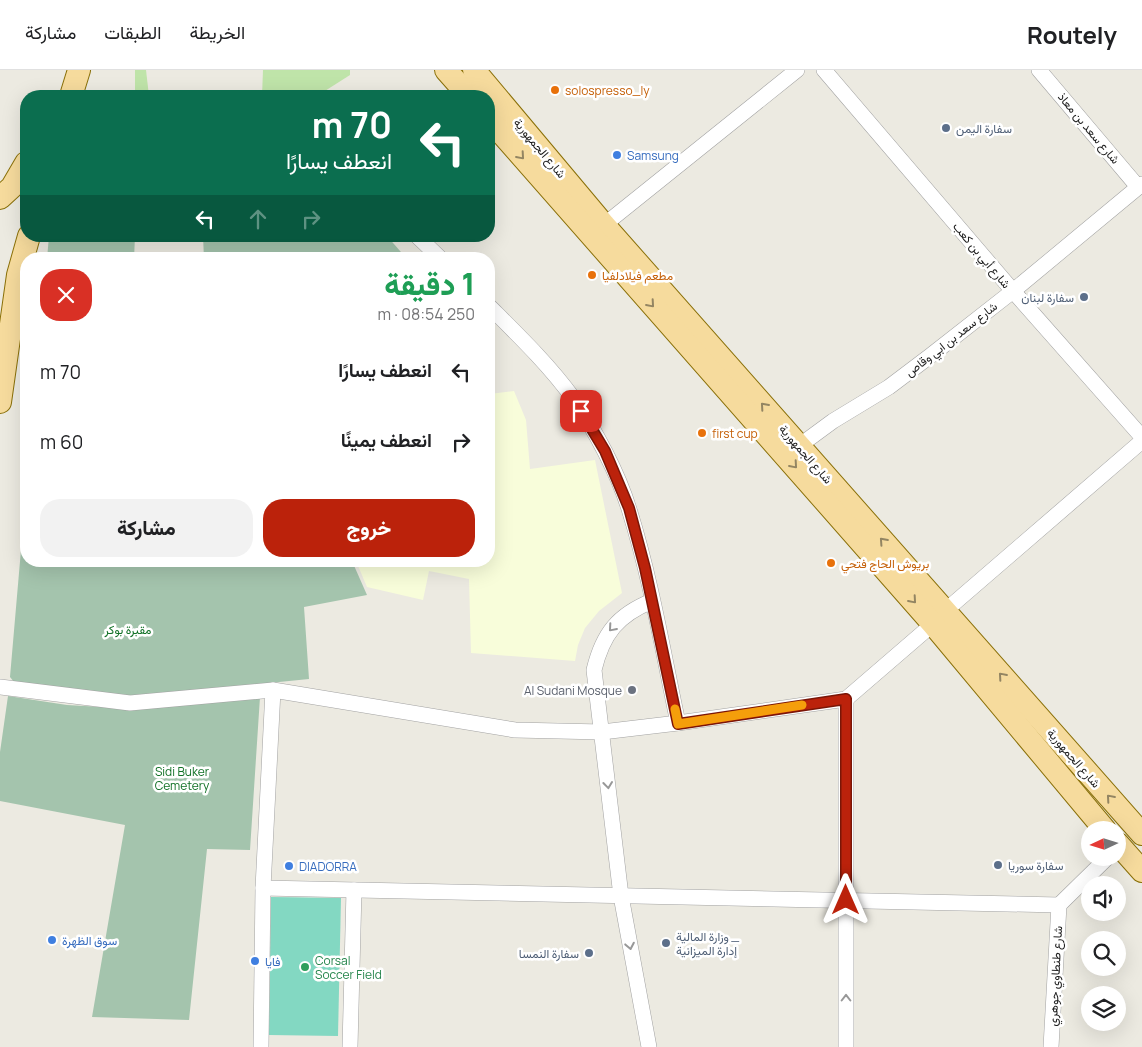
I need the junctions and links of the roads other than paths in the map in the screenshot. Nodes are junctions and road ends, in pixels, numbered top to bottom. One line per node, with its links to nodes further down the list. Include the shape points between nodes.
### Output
1 (63, 70): 8 (main road)
2 (79, 70): 9 (main road)
3 (446, 70): 10 (main road)
4 (474, 70): 11 (main road, شارع الجمهورية)
5 (797, 70): 17 (street)
6 (824, 70): 21 (street, شارع أبي بن كعب)
7 (1039, 70): 15 (street, شارع سعد بن معاذ)
8 (57, 90)
9 (73, 90)
10 (464, 90)
11 (491, 90)
12 (495, 95): 17 (main road, شارع الجمهورية)
13 (495, 126): 30 (main road, شارع الجمهورية, one-way to 30)
14 (20, 174): 16 (main road, via 12,188)
15 (1140, 186): 21 (street, شارع سعد بن ابي وقاص)
16 (0, 198)
17 (604, 225): 28 (main road, شارع الجمهورية, one-way to 17)
18 (423, 242): 19 (street)
19 (433, 252)
20 (20, 268): 24 (main road)
21 (1013, 291): 26 (street, شارع أبي بن كعب); 28 (street, شارع سعد بن ابي وقاص, via 889,387 833,420)
22 (495, 312): 29 (street, via 573,398 605,451 629,508)
23 (0, 338): 24 (main road)
24 (4, 363): 25 (main road)
25 (0, 402)
26 (1142, 437)
27 (1142, 441): 30 (street)
28 (799, 446): 30 (main road, شارع الجمهورية, one-way to 28)
29 (652, 600): 34 (street); 35 (street, one-way to 35, via 619,620 598,651 594,670)
30 (939, 617): 33 (street); 36 (main road, شارع الجمهورية); 37 (main road, شارع الجمهورية, one-way to 30)
31 (0, 687): 32 (street, via 130,703)
32 (274, 690): 35 (street, via 515,730); 41 (street)
33 (846, 699): 34 (street); 44 (street)
34 (678, 724): 35 (street)
35 (602, 732): 43 (street, one-way to 43)
36 (1095, 821)
37 (1141, 831)
38 (1126, 857): 40 (main road, شارع الجمهورية)
39 (1094, 866): 45 (street)
40 (1142, 871)
41 (264, 888): 42 (street); 46 (street)
42 (354, 890): 43 (street); 47 (street)
43 (621, 896): 44 (street); 48 (street, one-way to 48)
44 (846, 900): 45 (street); 49 (street, one-way to 44)
45 (1059, 905): 50 (street, شارع طنطاوي جوهري)
46 (261, 1047)
47 (350, 1047)
48 (649, 1047)
49 (846, 1047)
50 (1051, 1047)

